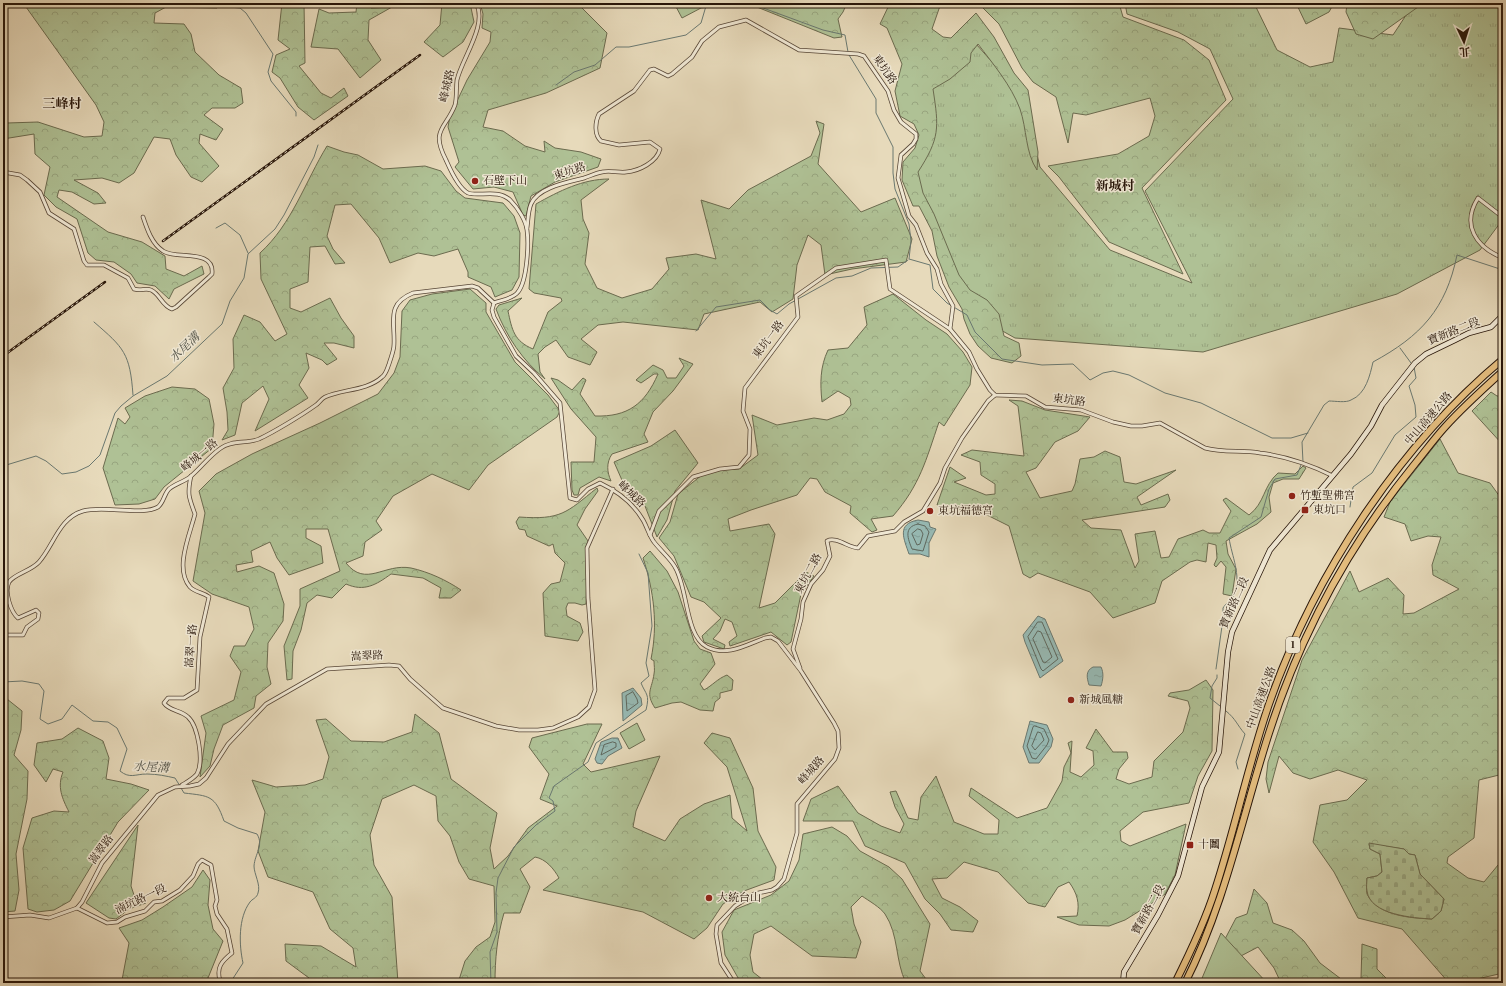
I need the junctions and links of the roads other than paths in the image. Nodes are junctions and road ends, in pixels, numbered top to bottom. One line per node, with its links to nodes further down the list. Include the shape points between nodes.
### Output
1 (476, 3): 5 (street, 峰城路, via 480,16 478,25 459,75 455,104 440,130 440,147 463,189 473,194 502,196 511,200 525,221)
2 (3, 172): 4 (street, via 27,180 40,192 49,213 74,229 87,265 104,264 128,278 134,289 149,289 168,308 176,308 212,274 212,266 205,259 175,256 162,251 150,234)
3 (1500, 215): 6 (street, via 1478,198 1473,207 1470,224 1472,233 1481,244 1494,255)
4 (143, 217)
5 (527, 230): 7 (street, 峰城路, via 523,284 518,294); 9 (street, 東坑路, via 531,203 536,196 546,190 602,172 635,170 653,161 660,149 650,142 619,145 598,139 596,127 599,114 634,91 650,70 654,69 668,76 692,57 702,41 719,27 746,20 799,50 864,56 888,91 897,116 916,134 913,144 901,155 898,178 909,216 916,225 952,306)
6 (1503, 258)
7 (494, 303): 13 (street, 峰城一路, via 478,288 472,286 413,293 407,296 400,300 392,319 394,344 387,370 382,377 365,385 324,397 315,406 256,440 232,443 222,448); 15 (street, 峰城路, via 494,317 516,356 534,372 560,403 570,498 578,500 588,489 600,483)
8 (1503, 315): 14 (street, 寶新路二段, via 1491,327 1469,333 1426,354 1415,363 1382,405 1367,431)
9 (950, 329): 12 (street, via 969,352); 16 (street, 東坑一路, via 890,289 886,260 836,268 796,296 798,317 745,388 743,411 750,430 749,454 739,467 720,469 693,477 659,511)
10 (1503, 359): 25 (highway, 中山高速公路 / 1, via 1449,410 1400,468 1363,518 1326,578 1293,644 1269,704 1215,891 1198,936)
11 (1503, 371): 26 (highway, 中山高速公路 / 1, via 1444,428 1390,494 1332,584 1302,645 1280,702 1225,886 1206,941)
12 (995, 395): 14 (street, 東坑路, via 1026,396 1045,407 1081,410 1131,426 1160,423 1205,448 1261,453 1304,464); 18 (street, 東坑二路, via 962,438 923,512 895,530 868,536 858,548 834,540 827,541 830,556 808,592 793,649)
13 (191, 476): 17 (street, 峰城一路, via 172,486 162,502 153,509 90,509 74,515 60,527 34,567 9,582 7,590 13,614 18,618 36,610 38,619 26,627 23,635); 19 (street, 嵩翠一路, via 188,493 195,514 182,560 186,581 191,587 209,597 210,602 202,626 196,690 184,698 168,698 164,703 187,716 192,721 197,736 201,758 198,772)
14 (1333, 476): 24 (street, 寶新路二段, via 1270,550 1232,632 1219,752 1202,787 1178,876 1124,972)
15 (613, 489): 16 (street, 峰城路, via 637,510); 19 (street, 嵩翠路, via 588,548 588,598 595,690 590,707 578,717 553,728 519,730 496,726 443,708 399,666 327,669 266,704 228,744 206,778 199,784)
16 (650, 535): 18 (street, 峰城路, via 675,567 692,626 703,644 722,652 730,652 771,637 782,644)
17 (3, 635)
18 (801, 671): 23 (street, 峰城路, via 838,731 839,748 835,759 797,804 797,833 784,879 772,890 754,894 735,906 717,925 721,963)
19 (182, 786): 20 (street, 嵩翠路, via 158,795 147,807 102,863)
20 (77, 908): 21 (street, via 49,918 30,915); 22 (street, 湳坑路一段, via 107,923 117,922 145,911 154,902 172,896 193,876 202,860 208,862 211,865 216,893 217,914 227,928 231,942 232,952 220,963 218,974)
21 (3, 917)
22 (223, 983)
23 (734, 983)
24 (1123, 983)
25 (1175, 983)
26 (1185, 983)

